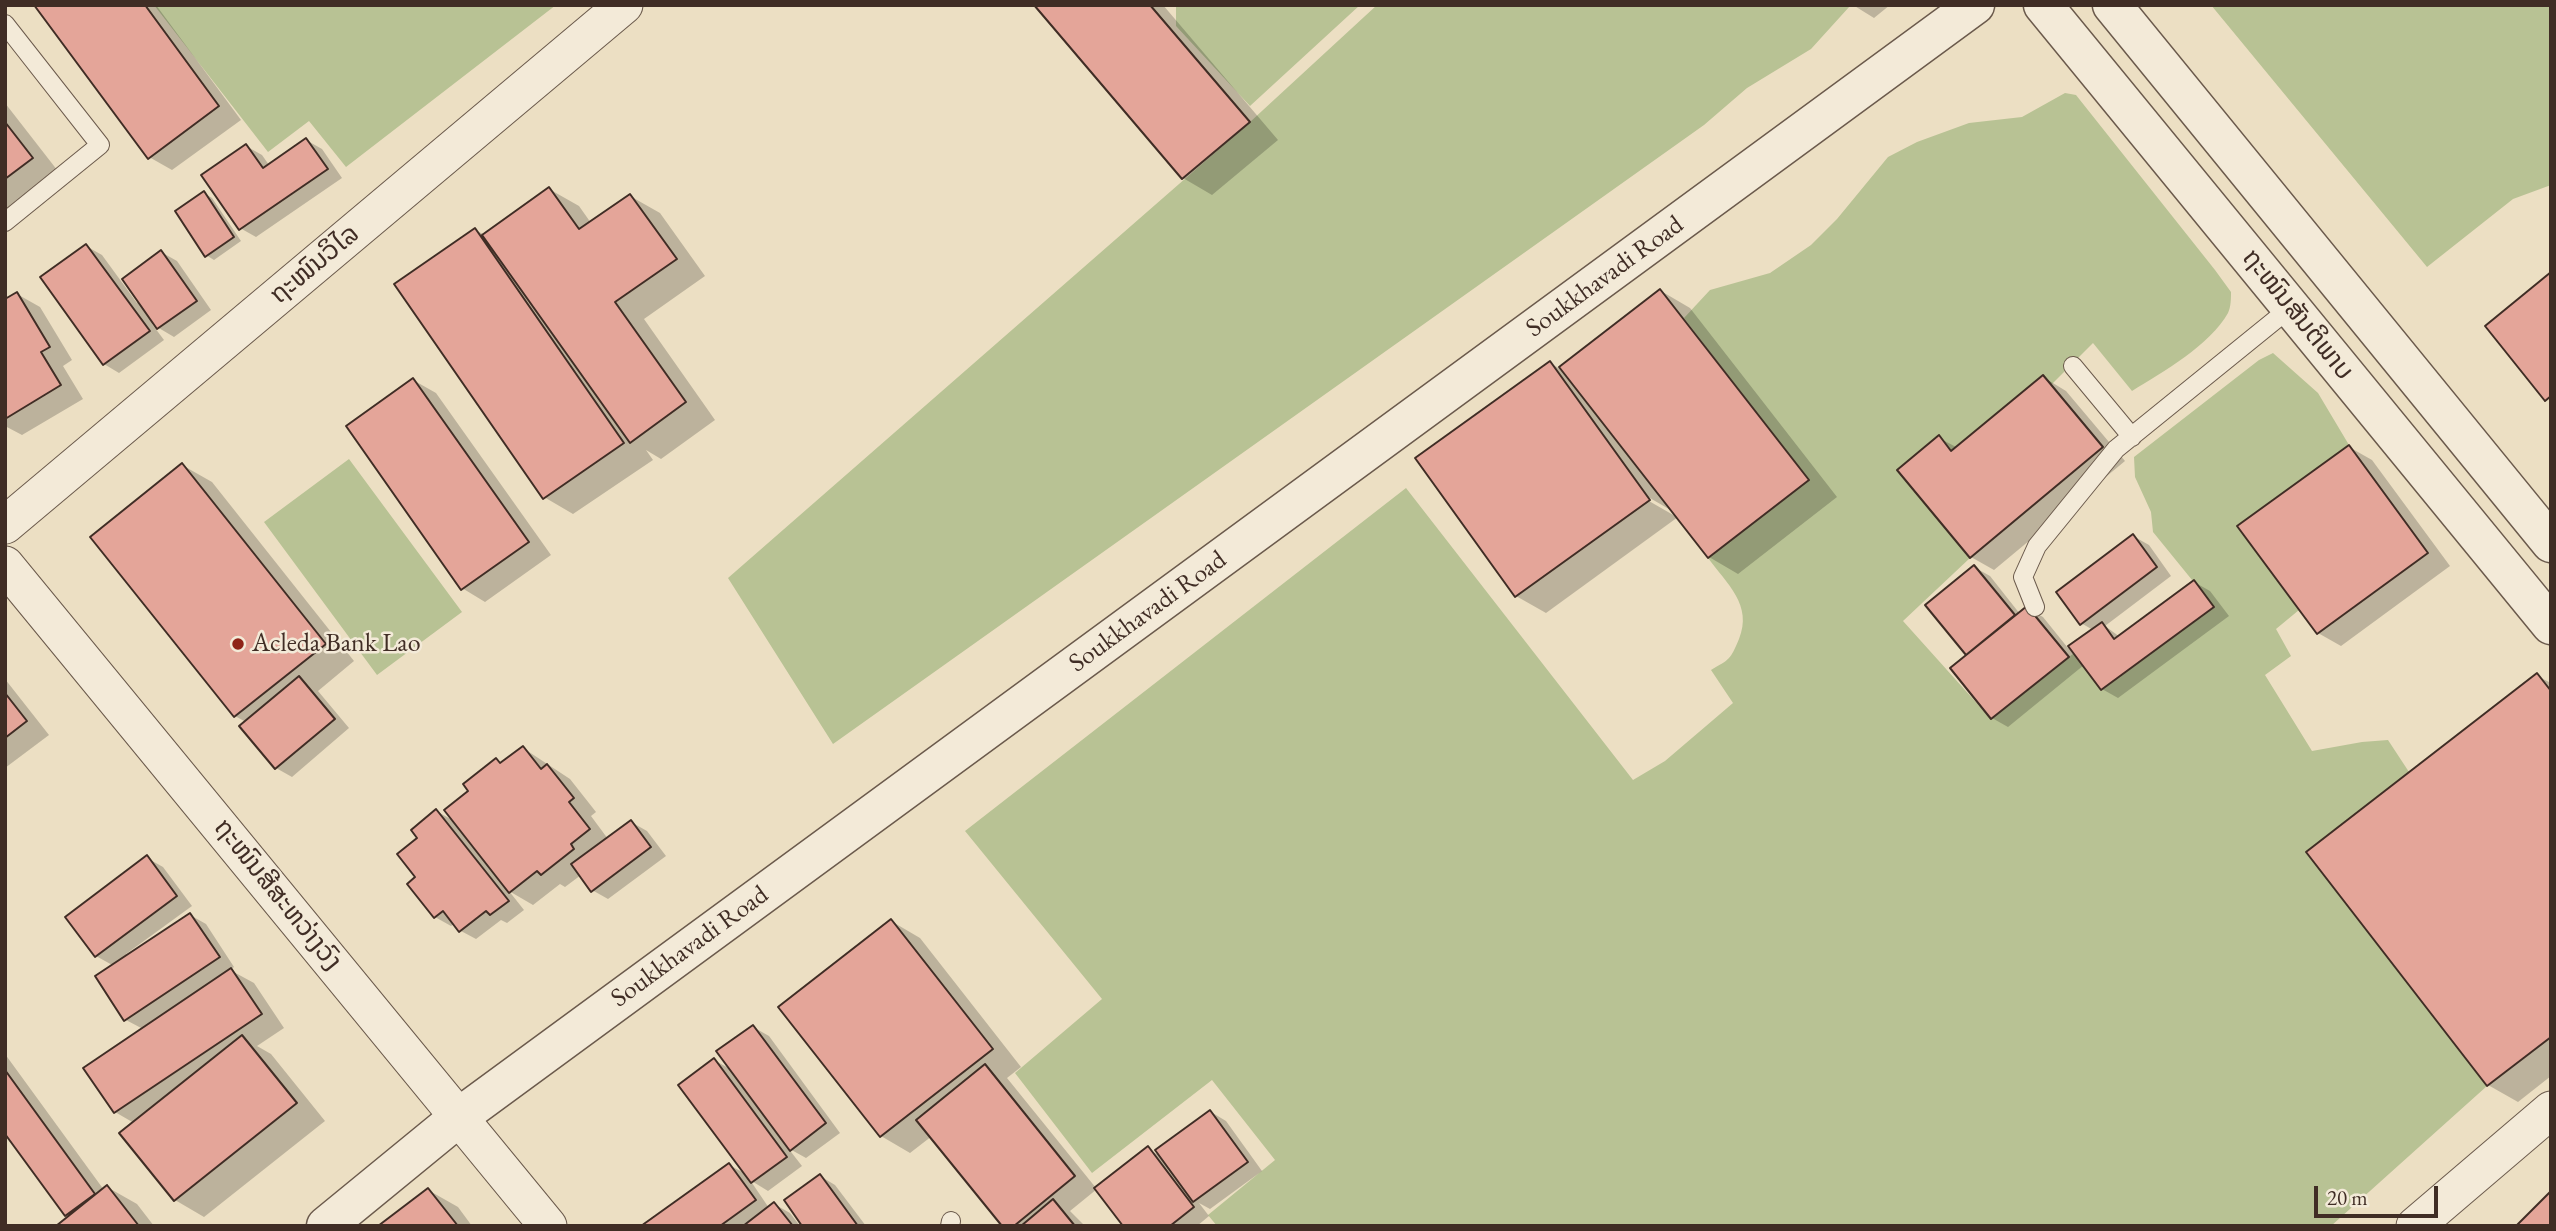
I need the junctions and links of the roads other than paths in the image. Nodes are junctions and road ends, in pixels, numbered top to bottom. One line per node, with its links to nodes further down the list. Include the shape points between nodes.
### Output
1 (624, 5): 10 (street, ຖະໜົນວິໄລ)
2 (1975, 5): 16 (street, Soukkhavadi Road)
3 (2043, 5): 7 (street, ຖະໜົນສັນຕິພາບ)
4 (2112, 5): 11 (street, ຖະໜົນສັນຕິພາບ)
5 (5, 24): 6 (lane, via 100,145)
6 (5, 222)
7 (2290, 308): 9 (lane); 14 (street, ຖະໜົນສັນຕິພາບ)
8 (2073, 366): 9 (lane)
9 (2132, 437): 13 (lane, via 2116,449 2037,546 2023,576)
10 (5, 525)
11 (2551, 543)
12 (5, 565): 16 (street, ຖະໜົນສີສະຫວ່າງວົງ)
13 (2035, 607)
14 (2551, 625)
15 (2551, 1110): 19 (street)
16 (459, 1117): 17 (street, Soukkhavadi Road); 18 (street, ຖະໜົນສີສະຫວ່າງວົງ)
17 (326, 1226)
18 (548, 1226)
19 (2415, 1226)

